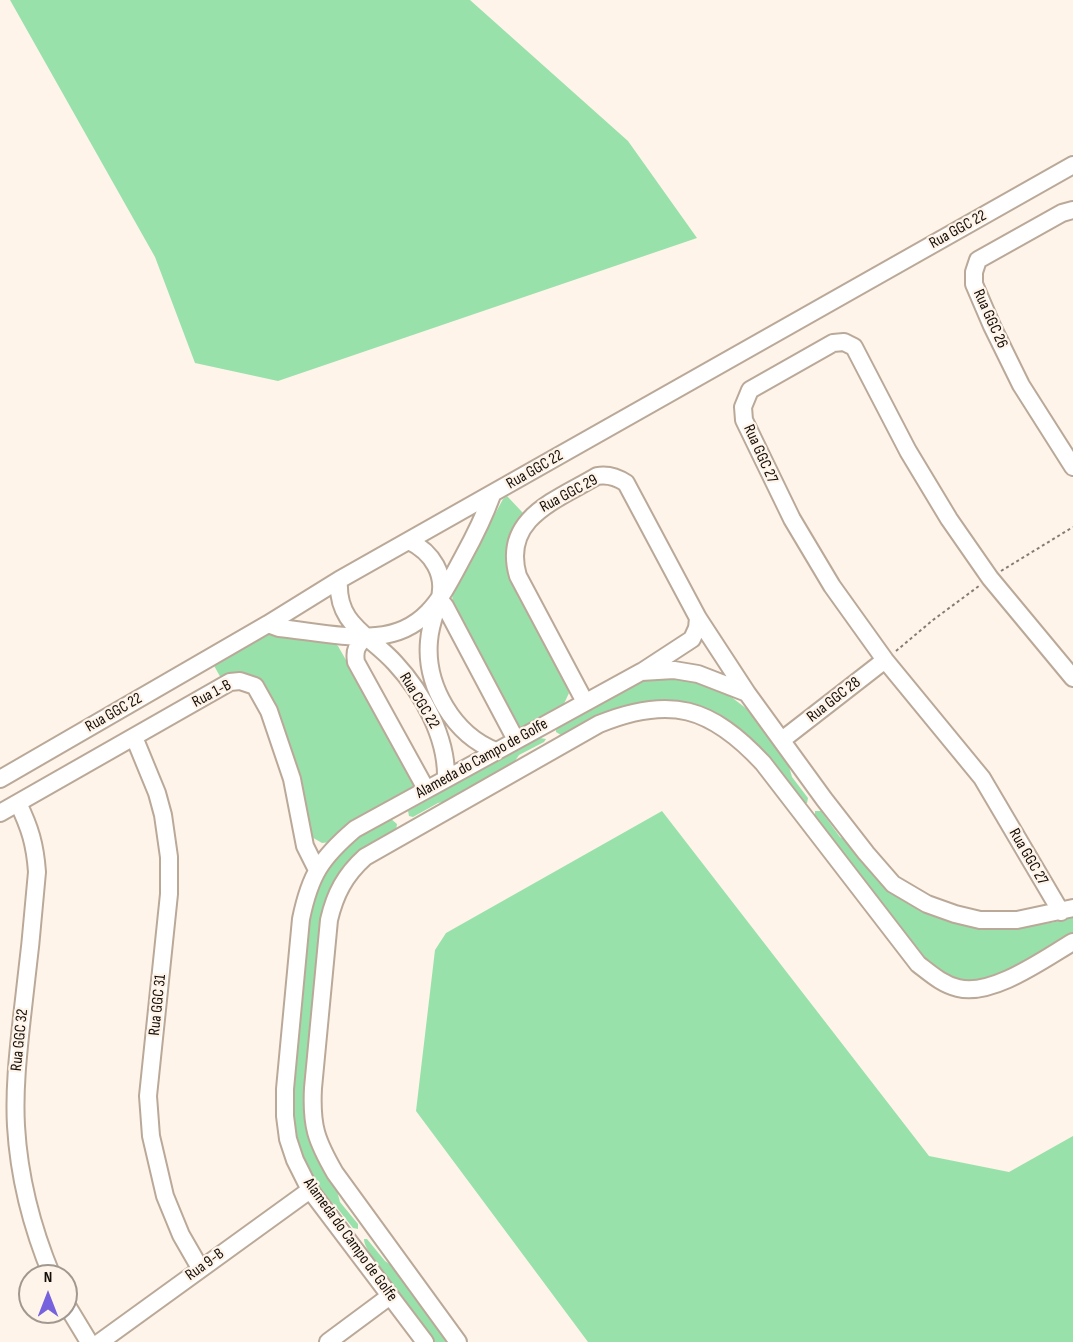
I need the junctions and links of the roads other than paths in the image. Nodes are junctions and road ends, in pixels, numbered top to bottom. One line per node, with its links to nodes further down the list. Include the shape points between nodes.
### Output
1 (1073, 165): 4 (street, Rua GGC 22)
2 (1073, 210): 3 (street, Rua GGC 26, via 978,260 973,278 1016,375)
3 (1073, 467)
4 (492, 495): 5 (street, Rua GGC 22); 7 (street, Rua CGC 22)
5 (409, 541): 6 (street, Rua GGC 22); 7 (street, via 428,554 437,567)
6 (339, 580): 9 (street, Rua GGC 22); 10 (street, via 344,612)
7 (440, 600): 10 (street, Rua CGC 22, via 411,625 389,634); 18 (street); 21 (street, Rua CGC 22, via 429,643 434,682 460,729)
8 (698, 618): 12 (street, via 692,639); 14 (street, Rua GGC 29); 15 (street, Rua GGC 29, via 626,483 620,479 597,476 535,512 517,541 518,576)
9 (268, 624): 10 (street, Rua CGC 22); 23 (street, Rua GGC 22)
10 (366, 637): 22 (street, Rua CGC 22, via 413,685 440,735); 24 (street, via 354,652 356,662)
11 (885, 660): 13 (street, Rua GGC 27, via 831,586 776,488 744,420 744,401 750,390 833,343 844,342 854,347 929,488 990,578); 19 (street, Rua GGC 28); 32 (street, Rua GGC 27, via 982,778)
12 (641, 672): 14 (street, Alameda do Campo de Golfe, via 674,670 698,674); 15 (street, Alameda do Campo de Golfe)
13 (1073, 678)
14 (747, 693): 19 (street)
15 (585, 702): 16 (street, Alameda do Campo de Golfe)
16 (542, 725): 18 (street, Alameda do Campo de Golfe); 20 (street, via 551,735)
17 (134, 737): 26 (street, Rua 1-B); 31 (street, Rua 1-B, via 230,682 255,686 285,755 305,846); 38 (street, Rua GGC 31, via 157,793 169,857 169,894 148,1096 151,1136 165,1196 181,1235)
18 (516, 740): 21 (street, Alameda do Campo de Golfe)
19 (782, 741): 25 (street)
20 (554, 748): 29 (street, Alameda do Campo de Golfe, via 626,712 649,709 697,714 728,729 747,746); 30 (street, Alameda do Campo de Golfe)
21 (496, 752): 22 (street, Alameda do Campo de Golfe)
22 (446, 778): 24 (street, Alameda do Campo de Golfe)
23 (0, 779)
24 (426, 789): 27 (street, Alameda do Campo de Golfe)
25 (824, 799): 29 (street); 32 (street, via 893,884 927,904 980,920 1017,920)
26 (18, 803): 28 (street, Rua 1-B); 37 (street, Rua GGC 32, via 36,850 37,872 16,1072 16,1126 28,1207)
27 (399, 806): 30 (street, via 402,819); 31 (street, Alameda do Campo de Golfe, via 355,829)
28 (0, 813)
29 (802, 814): 33 (street, Alameda do Campo de Golfe, via 918,964 942,982 960,989 987,988)
30 (412, 830): 35 (street, Alameda do Campo de Golfe, via 352,868 333,900 329,920 312,1112 322,1151)
31 (316, 870): 34 (street, Alameda do Campo de Golfe, via 301,919 285,1089 288,1139)
32 (1067, 910)
33 (1073, 942)
34 (310, 1190): 36 (street, Alameda do Campo de Golfe); 38 (street, Rua 9-B)
35 (372, 1223): 36 (street); 45 (street, Alameda do Campo de Golfe)
36 (350, 1241): 39 (street, Alameda do Campo de Golfe)
37 (48, 1264)
38 (201, 1268): 42 (street, Rua 9-B)
39 (390, 1296): 43 (street); 44 (street, Alameda do Campo de Golfe)
40 (78, 1324): 41 (street)
41 (89, 1342)
42 (100, 1342)
43 (328, 1342)
44 (425, 1342)
45 (458, 1342)

